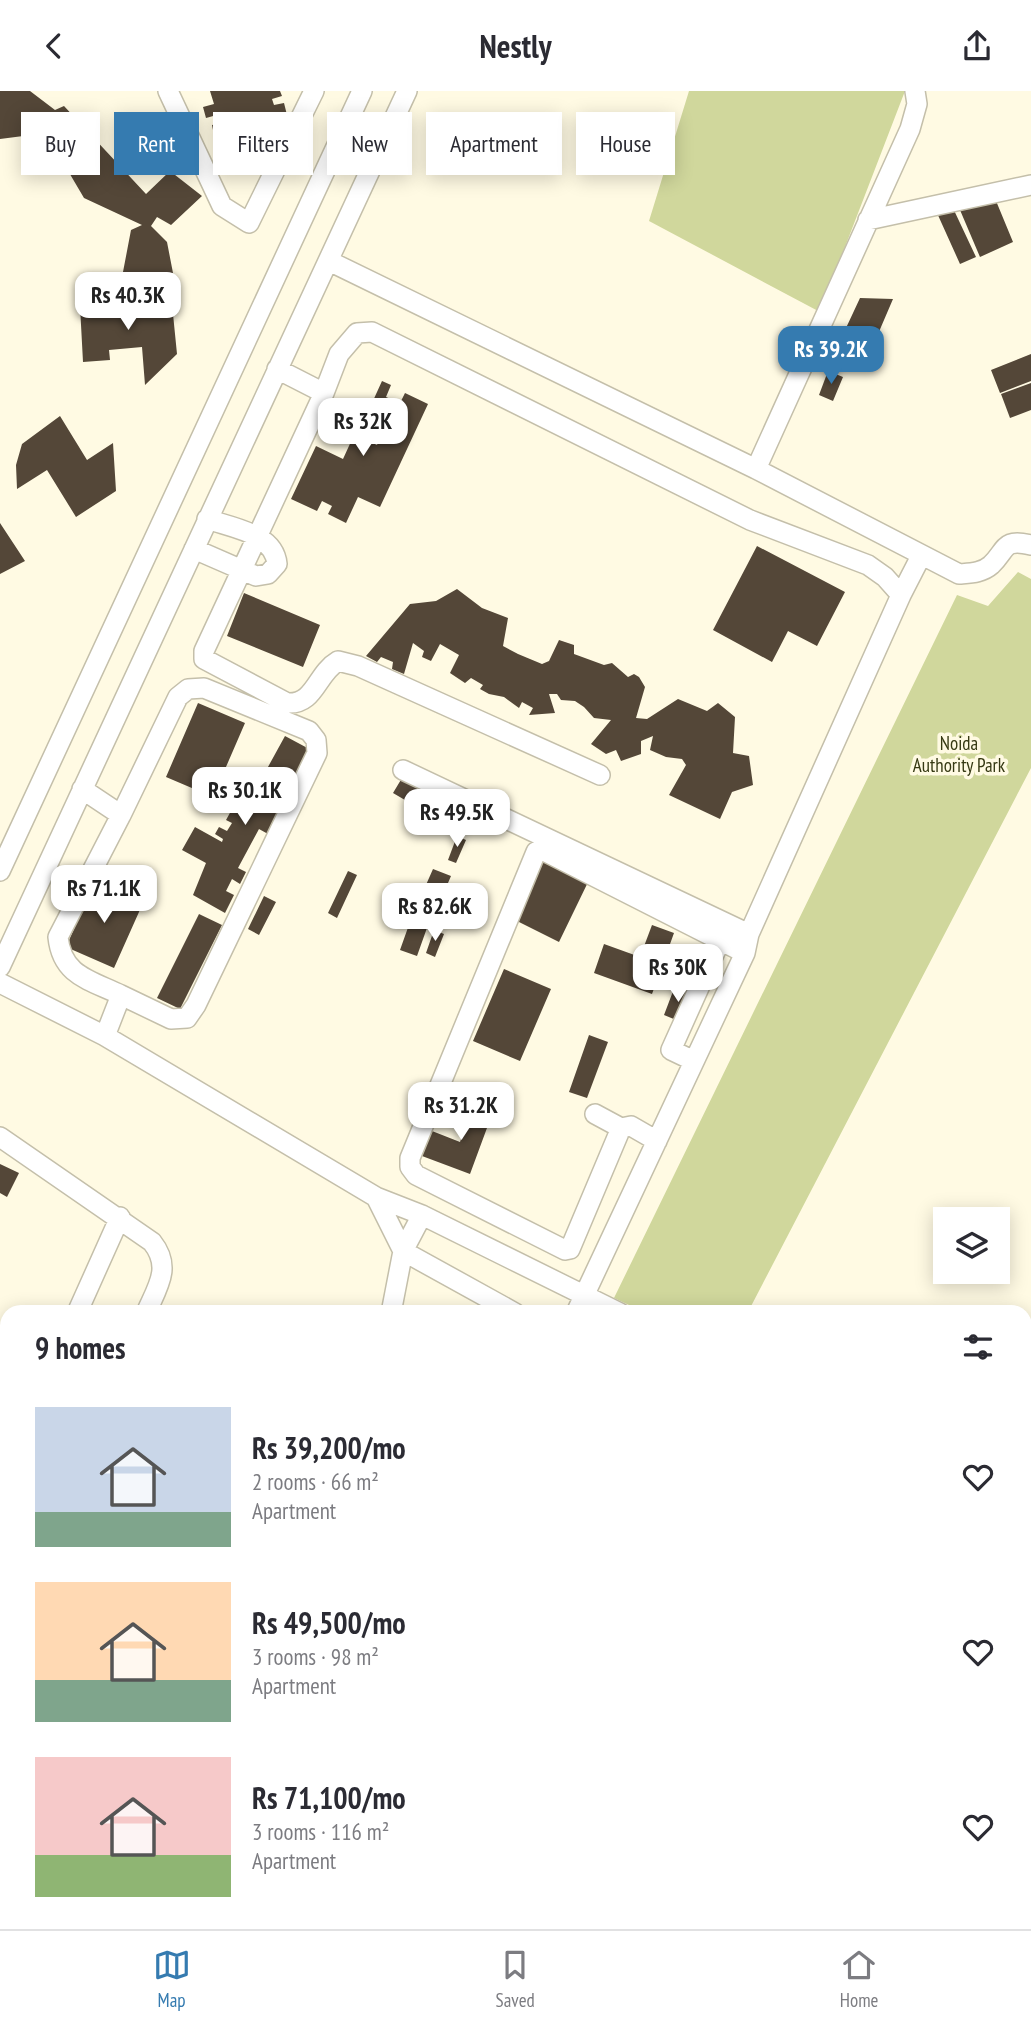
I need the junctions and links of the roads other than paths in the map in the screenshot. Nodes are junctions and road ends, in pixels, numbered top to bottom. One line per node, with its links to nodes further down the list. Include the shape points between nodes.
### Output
1 (169, 91): 2 (street, via 222,206 249,223)
2 (314, 91)
3 (362, 91): 23 (street)
4 (407, 91): 8 (street)
5 (915, 91): 7 (street, via 917,104 910,129)
6 (1031, 185): 7 (street)
7 (868, 220): 11 (street)
8 (329, 261): 9 (street); 11 (street)
9 (277, 369): 10 (street); 12 (street)
10 (324, 393): 13 (street); 18 (street, via 350,339 357,333 372,332 750,520 868,565)
11 (756, 469): 16 (street)
12 (207, 519): 13 (street); 15 (street)
13 (257, 537): 17 (street); 17 (street, via 276,552 277,563 268,574)
14 (1031, 544): 16 (street, via 1003,547 991,566 977,573 959,574)
15 (194, 549): 17 (street); 21 (street)
16 (921, 557): 18 (street)
17 (242, 571): 20 (street, via 204,659 287,703 300,704 310,697 326,668 338,661 358,666)
18 (901, 595): 25 (street)
19 (403, 770): 25 (street)
20 (600, 775)
21 (82, 789): 22 (street); 26 (street)
22 (121, 815): 28 (street, via 58,937 60,957 75,974); 28 (street, via 178,697 188,689 204,688 309,731 316,740 317,753 187,1018 171,1019)
23 (0, 871)
24 (720, 941): 25 (street); 30 (street, via 671,1050); 32 (street, via 544,851 536,852 410,1167 416,1175 565,1250 570,1249)
25 (747, 943): 30 (street)
26 (0, 967)
27 (0, 983): 29 (street)
28 (121, 995): 29 (street)
29 (105, 1036): 35 (street)
30 (694, 1061): 34 (street)
31 (595, 1114): 32 (street)
32 (621, 1128): 34 (street, via 631,1126)
33 (0, 1137): 37 (street)
34 (657, 1141): 39 (street)
35 (376, 1197): 36 (street); 38 (street)
36 (422, 1215): 38 (street); 39 (street)
37 (120, 1217): 40 (street); 41 (street, via 152,1242 164,1263 164,1275)
38 (402, 1251): 42 (street); 43 (street)
39 (586, 1294): 44 (street); 45 (street)
40 (81, 1305)
41 (150, 1305)
42 (392, 1305)
43 (500, 1305)
44 (580, 1305)
45 (606, 1305)

